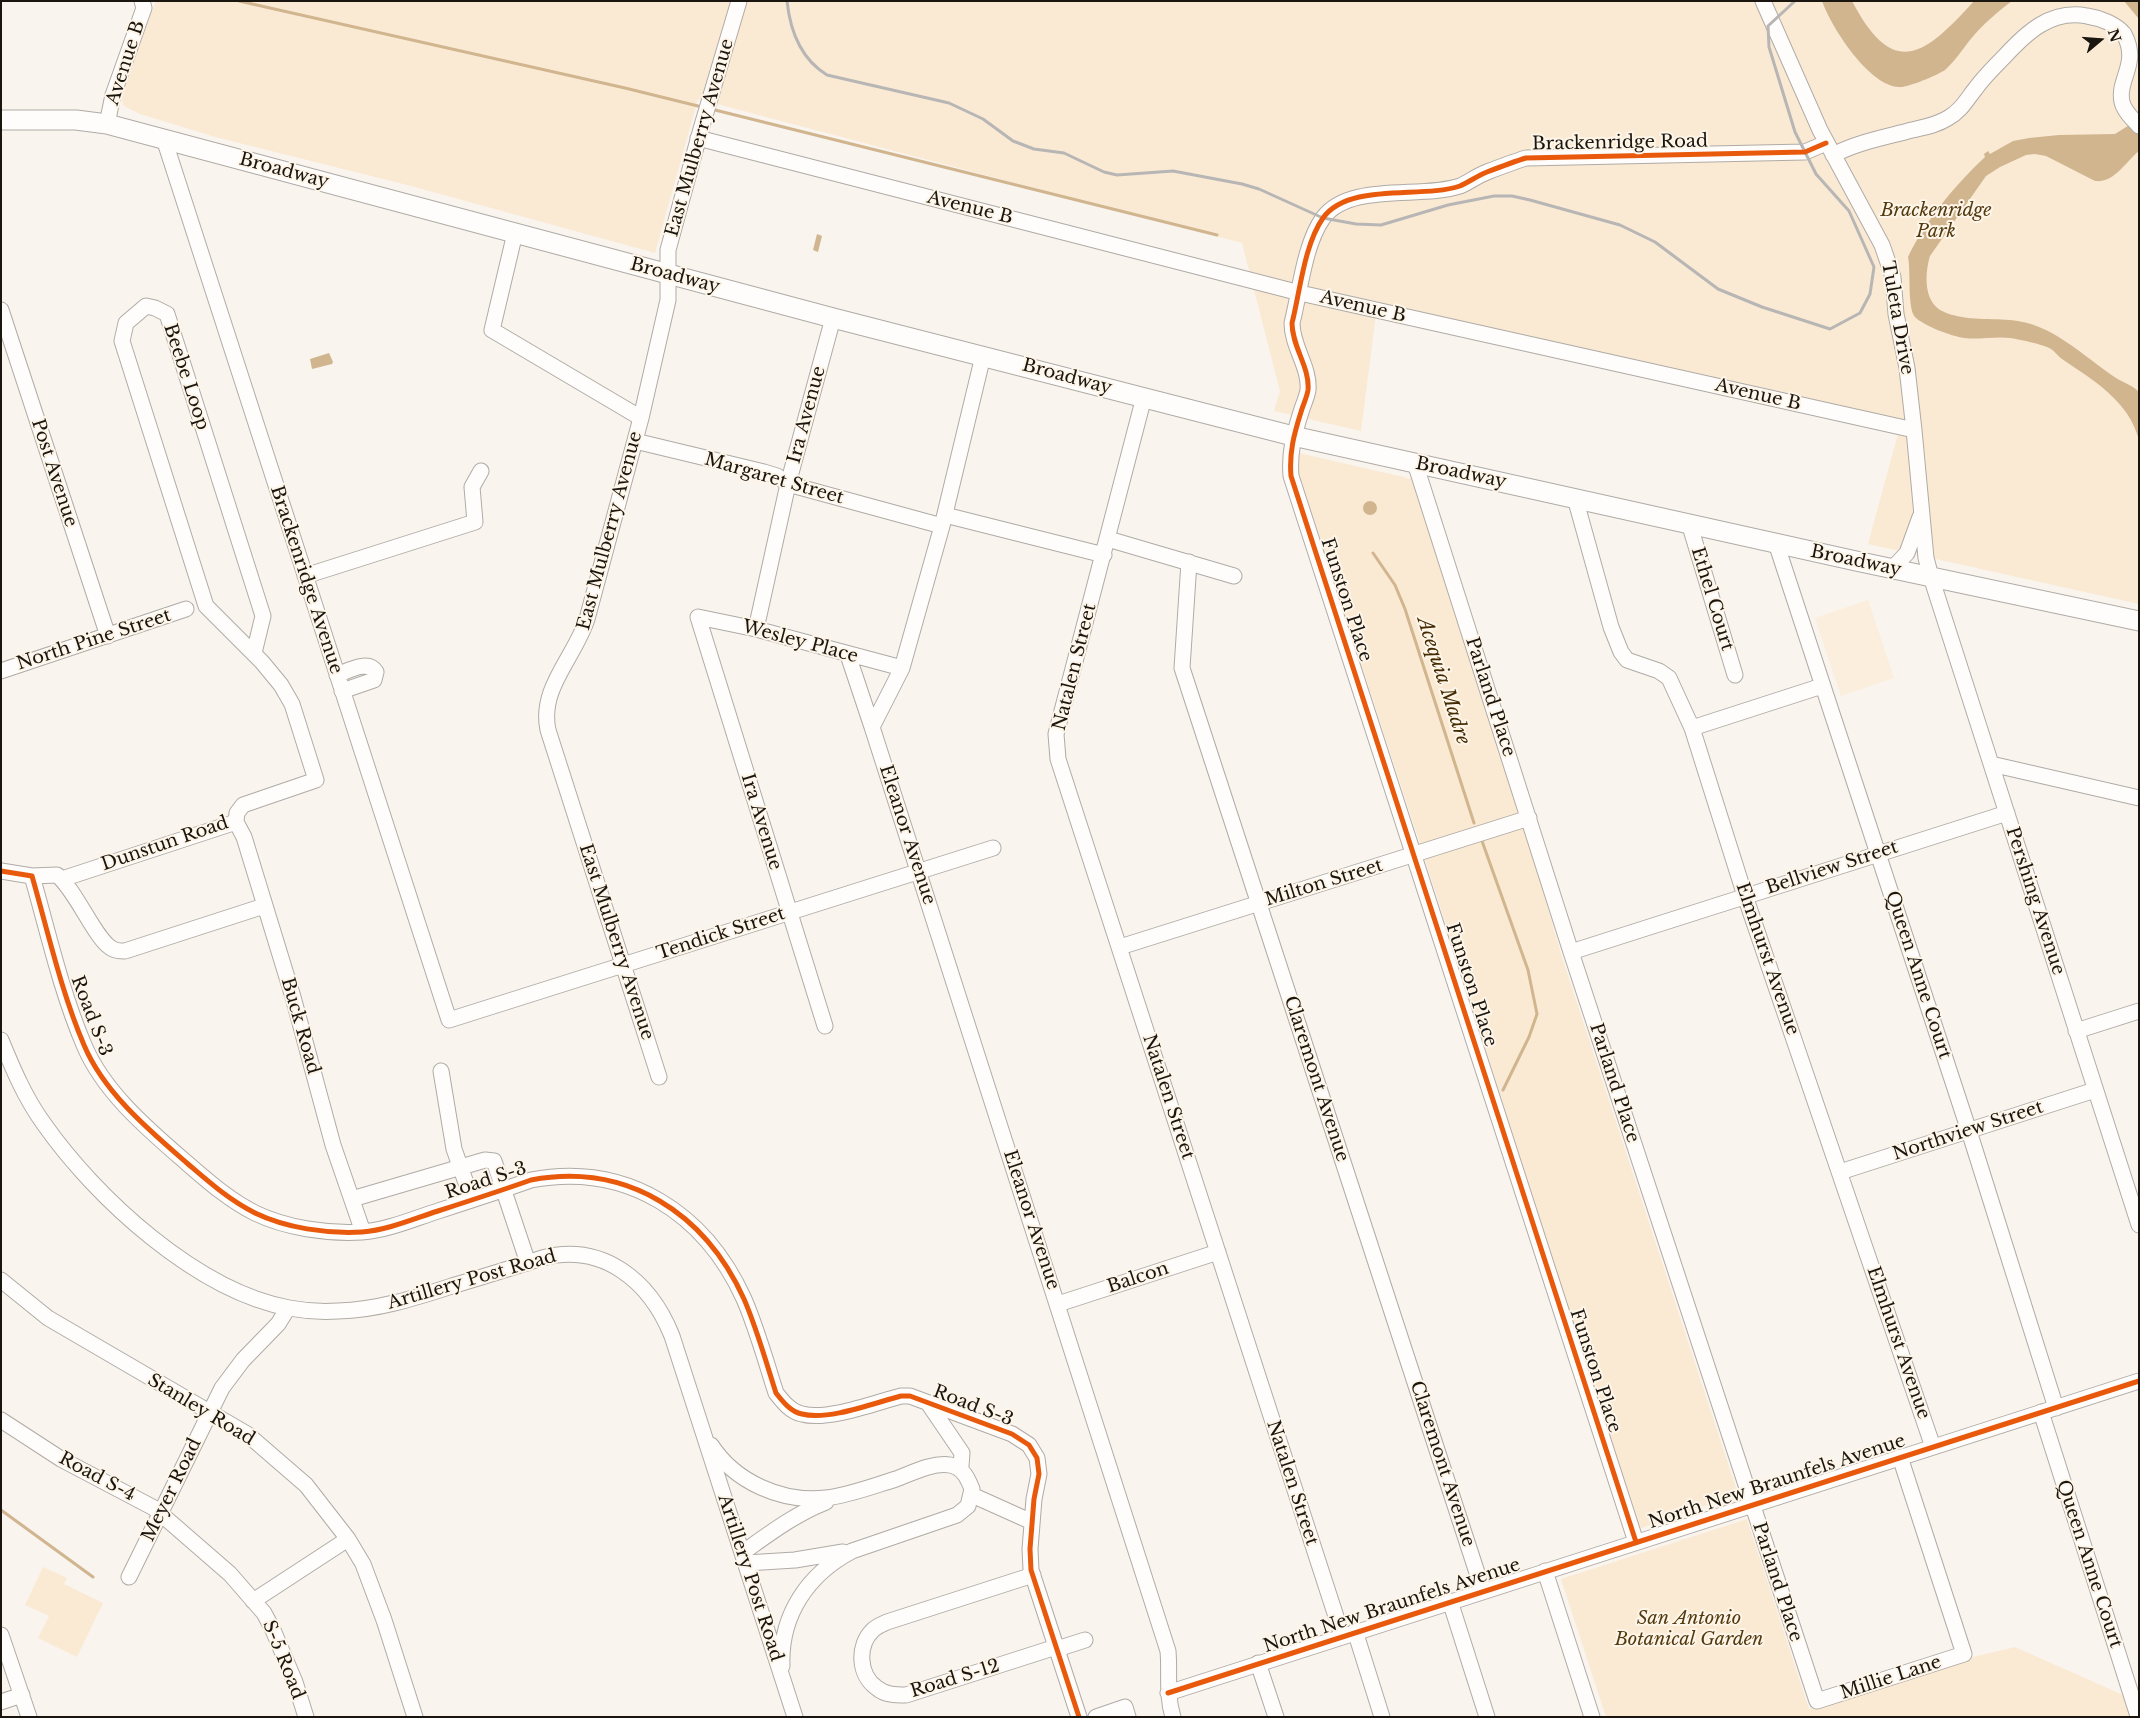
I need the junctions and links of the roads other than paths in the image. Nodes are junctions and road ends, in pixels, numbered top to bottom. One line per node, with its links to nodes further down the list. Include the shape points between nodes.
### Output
1 (142, 1): 5 (street, Avenue B, via 144,8 113,95)
2 (739, 1): 7 (street, East Mulberry Avenue)
3 (1763, 1): 9 (street, Tuleta Drive)
4 (1, 120): 5 (main road, Broadway, via 76,120)
5 (107, 124): 8 (main road, Broadway)
6 (2139, 126): 9 (street, Brackenridge Road, via 2122,104 2121,96 2133,65 2127,39 2114,26 2098,18 2064,16 2045,22 2022,38 1962,108 1948,118 1850,147)
7 (700, 131): 11 (street, East Mulberry Avenue, via 668,250); 12 (street, Avenue B)
8 (164, 139): 10 (main road, Broadway); 33 (street, Brackenridge Avenue)
9 (1829, 149): 12 (street, Brackenridge Road, via 1526,158 1486,172 1460,186 1428,192 1357,197 1340,204 1323,218 1308,254); 18 (street, Tuleta Drive, via 1882,245 1893,277)
10 (515, 233): 11 (main road, Broadway); 17 (street, via 492,330)
11 (668, 274): 14 (main road, Broadway); 17 (street, East Mulberry Avenue, via 668,300)
12 (1300, 293): 18 (street, Avenue B); 19 (street, Brackenridge Road, via 1292,335 1307,376 1308,391)
13 (1, 310): 40 (street, Post Avenue)
14 (833, 318): 15 (main road, Broadway); 23 (street, Ira Avenue)
15 (983, 356): 16 (main road, Broadway); 26 (street)
16 (1144, 397): 19 (main road, Broadway); 28 (street)
17 (641, 418): 20 (street, East Mulberry Avenue)
18 (1914, 430): 25 (street, Tuleta Drive)
19 (1294, 436): 21 (main road, Broadway); 58 (street, Funston Place, via 1289,459 1291,476)
20 (635, 441): 23 (street, Margaret Street, via 764,472); 69 (street, East Mulberry Avenue, via 583,632 559,672 546,707 548,730)
21 (1415, 463): 24 (main road, Broadway); 54 (street, Parland Place)
22 (481, 471): 33 (street, via 472,487 475,522)
23 (788, 484): 26 (street, Margaret Street); 39 (street, Ira Avenue)
24 (1576, 498): 27 (main road, Broadway); 50 (street, Elmhurst Avenue, via 1611,627 1621,652 1627,660 1669,678)
25 (1922, 513): 32 (street, Tuleta Drive, via 1907,553); 35 (street, Tuleta Drive)
26 (943, 520): 30 (street, Margaret Street); 43 (street)
27 (1689, 523): 29 (main road, Broadway); 45 (street, Ethel Court)
28 (1108, 539): 30 (street, Natalen Street); 31 (street)
29 (1776, 543): 32 (main road, Broadway); 47 (street, Queen Anne Court)
30 (1104, 555): 67 (street, Natalen Street, via 1056,734 1058,760)
31 (1189, 562): 34 (street); 64 (street, Claremont Avenue, via 1182,668)
32 (1892, 569): 35 (main road, Broadway)
33 (305, 576): 46 (street, Brackenridge Avenue)
34 (1234, 576)
35 (1931, 577): 38 (main road, Broadway); 51 (street, Pershing Avenue)
36 (186, 610): 40 (street, North Pine Street)
37 (698, 617): 39 (street, Wesley Place); 66 (street, Ira Avenue)
38 (2139, 621)
39 (756, 629): 42 (street, Wesley Place)
40 (108, 636): 44 (street, North Pine Street)
41 (254, 654): 41 (street, Beebe Loop, via 262,616 166,314 146,306 126,323 122,341 206,606); 55 (street, Dunstun Road, via 271,672 292,704 316,780 243,805 237,813)
42 (848, 655): 43 (street, Wesley Place); 49 (street, Eleanor Avenue)
43 (902, 668): 49 (street)
44 (1, 671)
45 (1735, 675)
46 (337, 676): 48 (street, Brackenridge Avenue); 48 (street, via 366,665 376,672 374,680)
47 (1822, 686): 50 (street); 57 (street, Queen Anne Court)
48 (342, 691): 71 (street, Brackenridge Avenue)
49 (872, 727): 60 (street, Eleanor Avenue)
50 (1692, 728): 63 (street, Elmhurst Avenue)
51 (1991, 764): 52 (street); 53 (street, Pershing Avenue)
52 (2139, 798)
53 (2007, 813): 57 (street, Bellview Street); 73 (street, Pershing Avenue)
54 (1529, 818): 58 (street, Milton Street); 68 (street, Parland Place)
55 (236, 822): 62 (street, Dunstun Road); 65 (street, Buck Road, via 244,837)
56 (993, 848): 60 (street, Tendick Street)
57 (1878, 854): 63 (street, Bellview Street); 78 (street, Queen Anne Court)
58 (1414, 855): 64 (street, Milton Street); 107 (street, Funston Place)
59 (1, 871): 61 (street)
60 (918, 871): 66 (street, Tendick Street); 89 (street, Eleanor Avenue)
61 (32, 876): 62 (street, Dunstun Road, via 57,875); 85 (street, Road S-3, via 84,1046 100,1073 134,1116 225,1195 255,1213 301,1227)
62 (62, 879): 65 (street, via 72,889 102,939 113,949 125,951)
63 (1745, 896): 68 (street, Bellview Street); 80 (street, Elmhurst Avenue)
64 (1259, 903): 67 (street, Milton Street); 113 (street, Claremont Avenue)
65 (264, 906): 82 (street, Buck Road, via 293,997 333,1145)
66 (788, 912): 69 (street, Tendick Street); 72 (street, Ira Avenue)
67 (1120, 947): 86 (street, Natalen Street)
68 (1571, 952): 103 (street, Parland Place)
69 (624, 965): 71 (street, Tendick Street); 76 (street, East Mulberry Avenue)
70 (2139, 1011): 73 (street)
71 (449, 1020)
72 (825, 1026)
73 (2076, 1031): 77 (street, Pershing Avenue)
74 (1, 1040): 90 (street, Artillery Post Road, via 19,1084 43,1123 105,1196 183,1260 226,1285)
75 (441, 1070): 79 (street)
76 (659, 1078)
77 (2096, 1090): 78 (street, Northview Street); 84 (street, Pershing Avenue)
78 (1969, 1131): 80 (street, Northview Street); 93 (street, Queen Anne Court)
79 (460, 1167): 81 (street, via 485,1160 494,1161); 82 (street); 83 (street)
80 (1840, 1172): 98 (street, Elmhurst Avenue)
81 (504, 1190): 83 (street, Road S-3); 87 (street); 92 (street, Road S-3, via 555,1176 590,1177 652,1195 679,1213 724,1264 744,1299 776,1393 784,1404 800,1414 824,1416 901,1396 910,1396)
82 (352, 1199): 85 (street, Buck Road)
83 (472, 1200): 85 (street, Road S-3, via 389,1227)
84 (2139, 1225)
85 (363, 1232)
86 (1218, 1252): 89 (street, Balcon); 116 (street, Natalen Street)
87 (528, 1263): 90 (street, Artillery Post Road, via 398,1303 339,1311); 97 (street, Artillery Post Road, via 560,1254 588,1255 617,1268 640,1286 654,1301 667,1324)
88 (1, 1280): 95 (street, Stanley Road, via 48,1318)
89 (1058, 1304): 122 (street, Eleanor Avenue, via 1168,1651)
90 (288, 1308): 95 (street, Meyer Road, via 278,1324 227,1380)
91 (2139, 1381): 93 (street, North New Braunfels Avenue)
92 (928, 1404): 100 (street, via 962,1453); 105 (street, Road S-3, via 1012,1434 1029,1445 1037,1458 1039,1474)
93 (2056, 1408): 94 (street, North New Braunfels Avenue)
94 (2041, 1412): 98 (street, North New Braunfels Avenue); 128 (street, Queen Anne Court)
95 (210, 1413): 104 (street, Meyer Road); 106 (street, Stanley Road, via 247,1434 306,1485)
96 (1, 1420): 104 (street, Road S-4, via 61,1460)
97 (704, 1434): 101 (street, via 731,1468 752,1483 773,1492 812,1499); 109 (street, Artillery Post Road)
98 (1933, 1447): 99 (street, North New Braunfels Avenue)
99 (1900, 1458): 103 (street, North New Braunfels Avenue); 125 (street, Millie Lane, via 1964,1654)
100 (959, 1469): 101 (street, via 950,1465 934,1466); 102 (street, via 970,1484)
101 (843, 1495): 109 (street, via 810,1508)
102 (972, 1495): 105 (street); 108 (street, via 968,1506 957,1515)
103 (1752, 1505): 107 (street, North New Braunfels Avenue); 125 (street, Parland Place)
104 (161, 1513): 112 (street, Meyer Road); 114 (street, Road S-4, via 230,1574)
105 (1032, 1522): 111 (street, Road S-3, via 1030,1550)
106 (348, 1539): 114 (street, S-5 Road); 131 (street, Stanley Road, via 373,1588)
107 (1636, 1542): 110 (street, North New Braunfels Avenue)
108 (852, 1551): 109 (street, via 795,1560); 121 (street, via 817,1574 790,1614 782,1650)
109 (744, 1558): 121 (street, Artillery Post Road)
110 (1544, 1571): 113 (street, North New Braunfels Avenue); 140 (street)
111 (1033, 1575): 119 (street, Road S-3); 119 (street, Road S-12, via 887,1622 873,1630 863,1647 861,1662 866,1677 877,1688 893,1695 906,1695)
112 (129, 1577)
113 (1483, 1590): 115 (street, North New Braunfels Avenue)
114 (253, 1601): 130 (street, S-5 Road, via 264,1613 282,1649)
115 (1450, 1601): 116 (street, North New Braunfels Avenue); 139 (street)
116 (1349, 1633): 120 (street, North New Braunfels Avenue); 138 (street, Natalen Street)
117 (1, 1635): 123 (street)
118 (1085, 1640): 119 (street)
119 (1057, 1648): 134 (street, Road S-3)
120 (1258, 1663): 122 (street, North New Braunfels Avenue); 137 (street)
121 (784, 1682): 124 (street, Artillery Post Road)
122 (1168, 1693): 136 (street, Eleanor Avenue)
123 (22, 1695): 126 (street); 129 (street)
124 (790, 1701): 132 (street, Artillery Post Road); 133 (street, Artillery Post Road)
125 (1817, 1701)
126 (1, 1702)
127 (1127, 1712): 135 (street)
128 (2138, 1716)
129 (29, 1717)
130 (306, 1717)
131 (416, 1717)
132 (794, 1717)
133 (799, 1717)
134 (1079, 1717)
135 (1096, 1717)
136 (1173, 1717)
137 (1276, 1717)
138 (1382, 1717)
139 (1487, 1717)
140 (1592, 1717)

